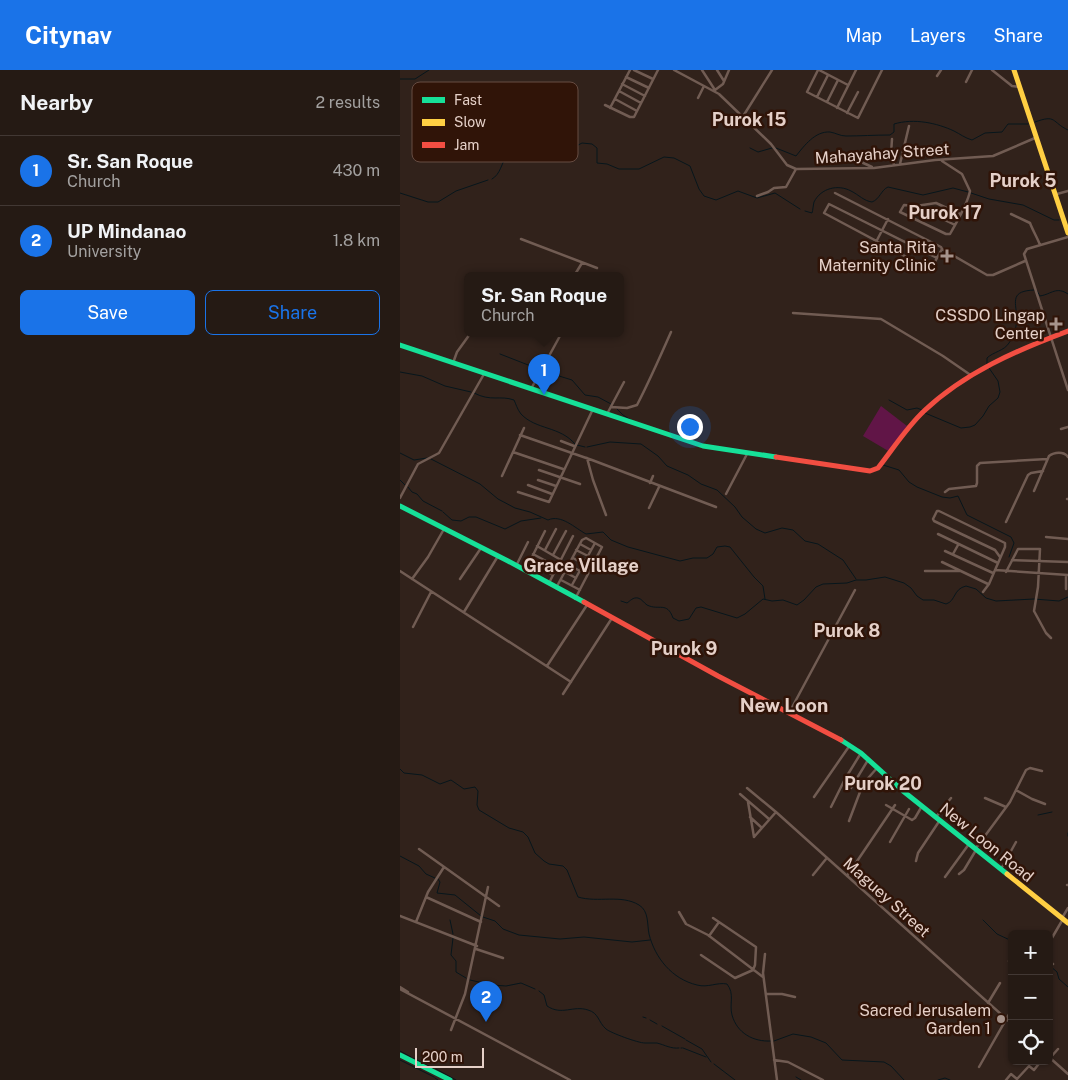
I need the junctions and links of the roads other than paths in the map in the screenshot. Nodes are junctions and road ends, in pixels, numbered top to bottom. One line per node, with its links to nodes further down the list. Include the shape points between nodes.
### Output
1 (630, 70): 17 (street)
2 (634, 70): 19 (street)
3 (657, 70): 19 (street)
4 (674, 70): 25 (street, Mahayahay Street)
5 (702, 70): 29 (street)
6 (716, 70): 21 (street)
7 (772, 70): 42 (street)
8 (818, 70): 16 (street); 32 (street, via 807,92)
9 (856, 70): 24 (street)
10 (882, 70): 41 (street, via 858,118)
11 (940, 70): 18 (street)
12 (972, 70): 22 (street)
13 (992, 70): 26 (street, via 1012,86)
14 (1014, 70): 26 (main road)
15 (728, 71): 21 (street)
16 (828, 75): 20 (street); 32 (street)
17 (626, 76): 23 (street); 27 (street)
18 (937, 76)
19 (653, 79): 27 (street)
20 (838, 80): 24 (street); 35 (street)
21 (724, 82): 29 (street)
22 (966, 82)
23 (622, 84): 28 (street); 31 (street)
24 (848, 85): 39 (street)
25 (704, 86): 29 (street, Mahayahay Street); 33 (street)
26 (1020, 87): 44 (main road)
27 (648, 88): 31 (street)
28 (619, 91): 34 (street); 36 (street)
29 (715, 91): 42 (street, Mahayahay Street)
30 (858, 92): 41 (street)
31 (645, 96): 36 (street)
32 (817, 97): 35 (street)
33 (698, 98)
34 (615, 99): 38 (street); 40 (street)
35 (826, 102): 39 (street)
36 (641, 103): 40 (street)
37 (605, 105): 38 (street)
38 (610, 108): 40 (street, via 631,117)
39 (837, 108): 41 (street)
40 (637, 110)
41 (847, 113)
42 (742, 118): 51 (street, Mahayahay Street, via 771,144 787,165)
43 (909, 126): 48 (street)
44 (1036, 137): 47 (street, Mahayahay Street, via 993,156); 54 (main road)
45 (892, 139): 49 (street)
46 (846, 155): 50 (street)
47 (941, 160): 48 (street, Mahayahay Street); 57 (street, via 959,171 968,186 970,193)
48 (900, 164): 49 (street, Mahayahay Street)
49 (894, 165): 50 (street, Mahayahay Street)
50 (874, 168): 51 (street, Mahayahay Street)
51 (796, 169): 55 (street, via 786,187 774,188)
52 (1068, 191): 54 (street)
53 (835, 193): 59 (street)
54 (1055, 195): 62 (main road)
55 (757, 196)
56 (916, 206): 57 (street, via 938,203); 60 (street); 60 (street, via 903,205 900,212 946,234 950,234)
57 (960, 214): 60 (street)
58 (1012, 214): 65 (street, via 1030,223)
59 (888, 219): 61 (street); 66 (street)
60 (955, 225)
61 (882, 231): 64 (street); 64 (street, via 829,204 824,213); 67 (street)
62 (1068, 235): 65 (street)
63 (521, 239): 69 (street)
64 (876, 242): 67 (street, via 930,269)
65 (1040, 245): 68 (street, via 1024,253)
66 (942, 249): 67 (street); 68 (street, via 988,276)
67 (937, 258)
68 (1025, 261): 77 (street)
69 (582, 263): 70 (street); 71 (street)
70 (597, 268)
71 (576, 272)
72 (793, 313): 81 (street, via 881,319)
73 (1068, 331): 77 (main road)
74 (671, 332): 86 (street, via 636,405)
75 (468, 337): 79 (street)
76 (559, 337): 84 (street)
77 (1051, 337): 81 (main road); 83 (street)
78 (400, 345): 79 (main road)
79 (453, 363): 80 (main road)
80 (484, 373): 84 (main road); 119 (street, via 439,453 418,464)
81 (972, 376): 98 (main road, via 925,410 873,471)
82 (624, 382): 86 (street)
83 (1067, 385): 85 (street)
84 (532, 389): 87 (main road)
85 (1068, 390)
86 (611, 407): 88 (street)
87 (593, 409): 88 (main road); 95 (street)
88 (607, 414): 98 (main road, via 703,446)
89 (1067, 427): 91 (street); 92 (street)
90 (524, 428): 93 (street)
91 (1060, 429)
92 (1068, 432)
93 (520, 435): 96 (street); 97 (street)
94 (561, 441): 95 (street)
95 (574, 446): 97 (street)
96 (513, 452): 102 (street); 105 (street)
97 (571, 453): 100 (street); 102 (street)
98 (747, 454): 118 (street)
99 (1068, 457): 101 (street, via 1064,453 1056,453)
100 (587, 458): 109 (street); 123 (street)
101 (1047, 459): 104 (street); 116 (street, via 980,463 976,486)
102 (563, 469): 107 (street)
103 (539, 470): 107 (street)
104 (1043, 471): 114 (street); 124 (street, via 1028,474)
105 (502, 476)
106 (653, 476): 109 (street)
107 (559, 478): 110 (street); 112 (street)
108 (538, 480): 112 (street)
109 (650, 483): 113 (street)
110 (580, 484)
111 (528, 485): 117 (street)
112 (556, 486): 117 (street)
113 (659, 487): 121 (street); 122 (street)
114 (1034, 491)
115 (518, 492): 117 (street, via 548,502)
116 (945, 492)
117 (552, 494)
118 (726, 494)
119 (400, 498)
120 (400, 506): 125 (main road, New Loon Road)
121 (716, 507)
122 (648, 508)
123 (606, 515)
124 (1006, 522)
125 (444, 529): 138 (main road, New Loon Road); 173 (street)
126 (556, 529): 139 (street)
127 (545, 531): 137 (street)
128 (566, 531): 145 (street)
129 (938, 534): 136 (street)
130 (573, 536): 150 (street)
131 (1046, 537): 132 (street)
132 (1068, 538)
133 (528, 542): 159 (street)
134 (595, 542): 135 (street, via 586,538); 141 (street); 181 (street, via 602,547)
135 (580, 544): 140 (street); 141 (street)
136 (958, 544): 144 (street); 157 (street)
137 (537, 546): 139 (street); 143 (street)
138 (481, 548): 146 (main road, New Loon Road); 174 (street)
139 (545, 550): 145 (street)
140 (576, 550): 147 (street); 149 (street)
141 (591, 550): 147 (street)
142 (945, 550): 144 (street)
143 (533, 554): 153 (street); 160 (street)
144 (953, 554): 167 (street)
145 (553, 555): 150 (street)
146 (498, 556): 159 (main road, New Loon Road); 187 (street)
147 (588, 556): 156 (street)
148 (1000, 557): 148 (street, via 1006,545 1004,542 939,510 936,512 934,521 995,550); 157 (street)
149 (572, 558): 156 (street); 158 (street)
150 (561, 560): 160 (street)
151 (1012, 560): 152 (street); 152 (street, via 1018,549 1038,548 1041,551); 168 (street)
152 (1040, 561): 155 (street); 169 (street)
153 (529, 562): 163 (street); 170 (street)
154 (942, 562): 165 (street)
155 (1068, 562)
156 (584, 564): 164 (street)
157 (998, 564): 167 (street)
158 (569, 565): 164 (street); 166 (street)
159 (516, 566): 163 (main road, New Loon Road)
160 (557, 567): 170 (street)
161 (925, 570): 165 (street)
162 (400, 571): 173 (street)
163 (525, 571): 176 (main road, New Loon Road)
164 (580, 571): 172 (street)
165 (960, 571): 177 (street)
166 (565, 572): 172 (street); 175 (street)
167 (994, 572): 168 (street); 177 (street)
168 (1006, 572): 169 (street)
169 (1039, 573): 171 (street); 190 (street, via 1035,614)
170 (553, 575): 176 (street)
171 (1067, 575): 180 (street)
172 (576, 578): 178 (street)
173 (412, 579): 183 (street)
174 (460, 579)
175 (561, 580): 178 (street); 179 (street)
176 (548, 584): 179 (main road, New Loon Road)
177 (989, 584): 184 (street)
178 (572, 586): 181 (street)
179 (556, 588): 185 (main road, New Loon Road)
180 (1066, 589)
181 (580, 590): 185 (street)
182 (855, 590): 194 (street)
183 (431, 592): 187 (street); 189 (street)
184 (984, 592)
185 (576, 599): 186 (main road, New Loon Road)
186 (587, 605): 188 (main road, New Loon Road); 191 (street)
187 (464, 612): 191 (street)
188 (612, 618): 192 (street); 194 (main road, New Loon Road)
189 (413, 627)
190 (1051, 638)
191 (547, 666): 192 (street)
192 (571, 682): 193 (street)
193 (563, 694)
194 (789, 713): 195 (main road, New Loon Road)
195 (850, 745): 196 (main road, New Loon Road); 204 (street)
196 (861, 753): 197 (main road, New Loon Road); 212 (street)
197 (868, 760): 198 (main road, New Loon Road); 201 (street)
198 (877, 768): 211 (main road, New Loon Road); 221 (street, via 863,784)
199 (1042, 771): 202 (street, via 1028,768)
200 (746, 788): 216 (street, Maguey Street)
201 (850, 788)
202 (1016, 790): 208 (street); 213 (street)
203 (740, 794): 207 (street)
204 (814, 797)
205 (951, 798): 219 (street)
206 (985, 798): 213 (street)
207 (748, 802): 218 (street); 220 (street)
208 (1045, 804)
209 (886, 805): 215 (street)
210 (895, 805): 215 (street)
211 (922, 806): 217 (street, via 913,820); 219 (main road, New Loon Road)
212 (831, 807)
213 (1006, 807): 226 (street)
214 (909, 808): 217 (street)
215 (892, 809): 217 (street); 234 (street)
216 (776, 812): 220 (street); 228 (street, Maguey Street)
217 (904, 816): 223 (street)
218 (750, 817): 222 (street); 222 (street, via 754,837)
219 (938, 818): 225 (main road, New Loon Road); 229 (street)
220 (769, 820): 222 (street)
221 (849, 821)
222 (762, 828)
223 (890, 842)
224 (1016, 842): 231 (street)
225 (969, 843): 226 (main road, New Loon Road); 235 (street)
226 (977, 849): 231 (main road, New Loon Road); 232 (street)
227 (419, 850): 230 (street)
228 (827, 858): 233 (street); 234 (street, Maguey Street)
229 (916, 861)
230 (444, 867): 237 (street); 238 (street)
231 (1001, 869): 244 (main road, New Loon Road)
232 (959, 874)
233 (813, 875)
234 (847, 876): 261 (street, Maguey Street)
235 (945, 877)
236 (488, 887): 238 (street)
237 (426, 897): 245 (street); 246 (street)
238 (486, 897): 239 (street); 246 (street)
239 (499, 906)
240 (1068, 908): 244 (street)
241 (679, 912): 250 (street, via 686,924)
242 (400, 916): 245 (street)
243 (713, 918): 247 (street)
244 (1062, 918): 248 (main road, New Loon Road); 249 (street)
245 (416, 922): 251 (street)
246 (481, 922): 251 (street)
247 (720, 922): 250 (street); 255 (street, via 756,947)
248 (1068, 923)
249 (1053, 935)
250 (709, 936): 255 (street)
251 (476, 947): 254 (street); 263 (street)
252 (765, 954): 256 (street)
253 (701, 955): 255 (street, via 735,978)
254 (503, 958)
255 (753, 970): 256 (street)
256 (763, 977): 259 (street)
257 (1000, 983): 261 (street)
258 (400, 988): 263 (street)
259 (766, 994): 260 (street); 269 (street)
260 (795, 998)
261 (988, 1003): 264 (street, Maguey Street)
262 (1008, 1016): 264 (street)
263 (457, 1018): 265 (street); 277 (street)
264 (1006, 1019): 273 (street)
265 (451, 1030)
266 (1058, 1049): 267 (street)
267 (1053, 1055)
268 (400, 1056): 270 (main road)
269 (774, 1060): 278 (street); 279 (street, via 793,1064)
270 (410, 1061): 275 (main road); 276 (main road)
271 (1053, 1061): 274 (street)
272 (1038, 1065): 280 (street, via 1034,1070 1029,1066 1017,1078 1011,1074)
273 (979, 1067)
274 (1068, 1074)
275 (446, 1080)
276 (450, 1080)
277 (570, 1080)
278 (776, 1080)
279 (823, 1080)
280 (1006, 1080)

